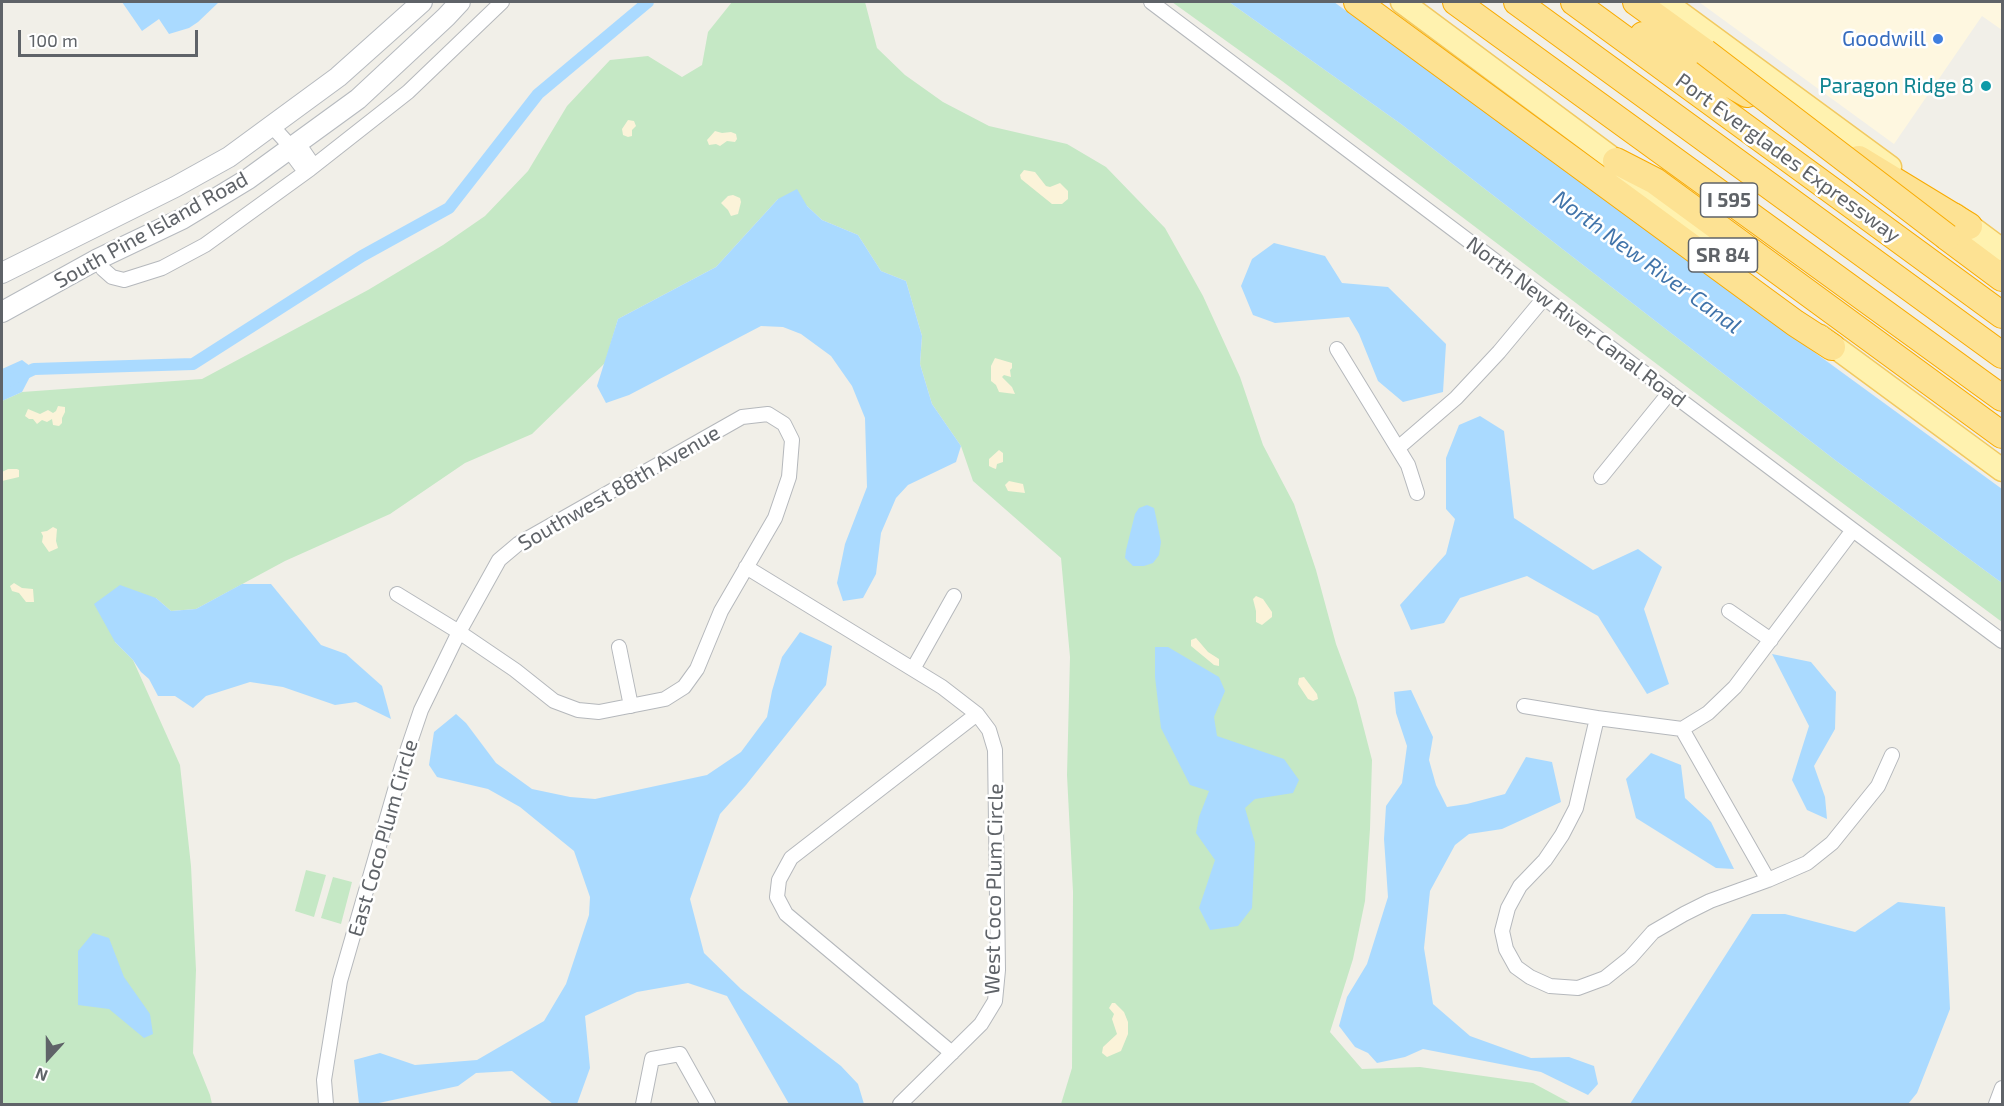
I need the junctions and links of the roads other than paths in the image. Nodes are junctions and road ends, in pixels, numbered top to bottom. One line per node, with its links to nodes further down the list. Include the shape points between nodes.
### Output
1 (422, 2): 13 (main road, South Pine Island Road, via 338,77)
2 (460, 2): 14 (main road, South Pine Island Road, via 357,99)
3 (502, 2): 16 (street, via 408,92)
4 (1151, 2): 22 (street, North New River Canal Road)
5 (1357, 2): 25 (highway)
6 (1402, 2): 15 (main road, SR 84)
7 (1456, 2): 29 (highway, I 595)
8 (1517, 2): 27 (highway)
9 (1574, 2): 24 (highway, Port Everglades Expressway)
10 (1584, 2): 17 (highway, via 1864,162)
11 (1636, 2): 17 (highway, bridge)
12 (1665, 2): 17 (main road)
13 (271, 125): 14 (street); 20 (main road, South Pine Island Road, via 229,157 175,187)
14 (291, 147): 16 (street, via 303,169); 19 (main road, South Pine Island Road, via 248,179 182,219)
15 (1616, 161): 25 (main road, SR 84, via 1641,187); 30 (highway, via 1655,181)
16 (310, 170): 19 (street, via 205,245 162,268 124,280 112,277)
17 (1958, 231): 18 (main road); 21 (highway)
18 (2002, 250)
19 (98, 259): 23 (main road, South Pine Island Road)
20 (2, 273)
21 (2002, 278)
22 (1544, 298): 28 (street, North New River Canal Road); 31 (street, via 1456,398)
23 (2, 312)
24 (2002, 315)
25 (1832, 347): 32 (main road, SR 84)
26 (1337, 349): 31 (street)
27 (2002, 355)
28 (1670, 392): 33 (street); 35 (street, North New River Canal Road)
29 (2002, 398)
30 (2002, 435)
31 (1398, 448): 34 (street)
32 (2002, 470)
33 (1601, 477)
34 (1417, 493)
35 (1853, 530): 42 (street); 43 (street, North New River Canal Road)
36 (746, 567): 37 (street, Southwest 88th Avenue, via 775,518 789,477 792,440 784,424 768,414 742,417 518,544 499,560); 45 (street, West Coco Plum Circle); 46 (street, via 721,611 697,669 684,687 665,699)
37 (485, 584): 41 (street, East Coco Plum Circle)
38 (397, 594): 41 (street)
39 (954, 596): 45 (street)
40 (1730, 610): 42 (street)
41 (459, 632): 46 (street, via 554,701 578,710 599,712); 55 (street, East Coco Plum Circle, via 421,710 340,981 324,1080)
42 (1771, 640): 50 (street, via 1736,687 1708,713)
43 (2002, 641)
44 (619, 647): 46 (street)
45 (914, 669): 48 (street, West Coco Plum Circle)
46 (631, 706)
47 (1524, 706): 49 (street)
48 (976, 714): 53 (street, West Coco Plum Circle, via 989,730 995,750 996,1001 981,1024); 53 (street, via 791,858 779,880 777,897 786,914)
49 (1597, 718): 50 (street); 52 (street, via 1576,808 1562,835 1520,886 1508,908 1502,930 1516,967 1550,986 1578,988 1605,978 1653,932 1684,914)
50 (1682, 729): 52 (street)
51 (1892, 754): 52 (street, via 1878,786 1832,843 1807,863)
52 (1768, 880)
53 (952, 1053): 58 (street, West Coco Plum Circle)
54 (2002, 1088): 59 (street)
55 (326, 1104)
56 (643, 1104): 57 (street, via 652,1059 680,1054)
57 (708, 1104)
58 (900, 1104)
59 (1996, 1104)

